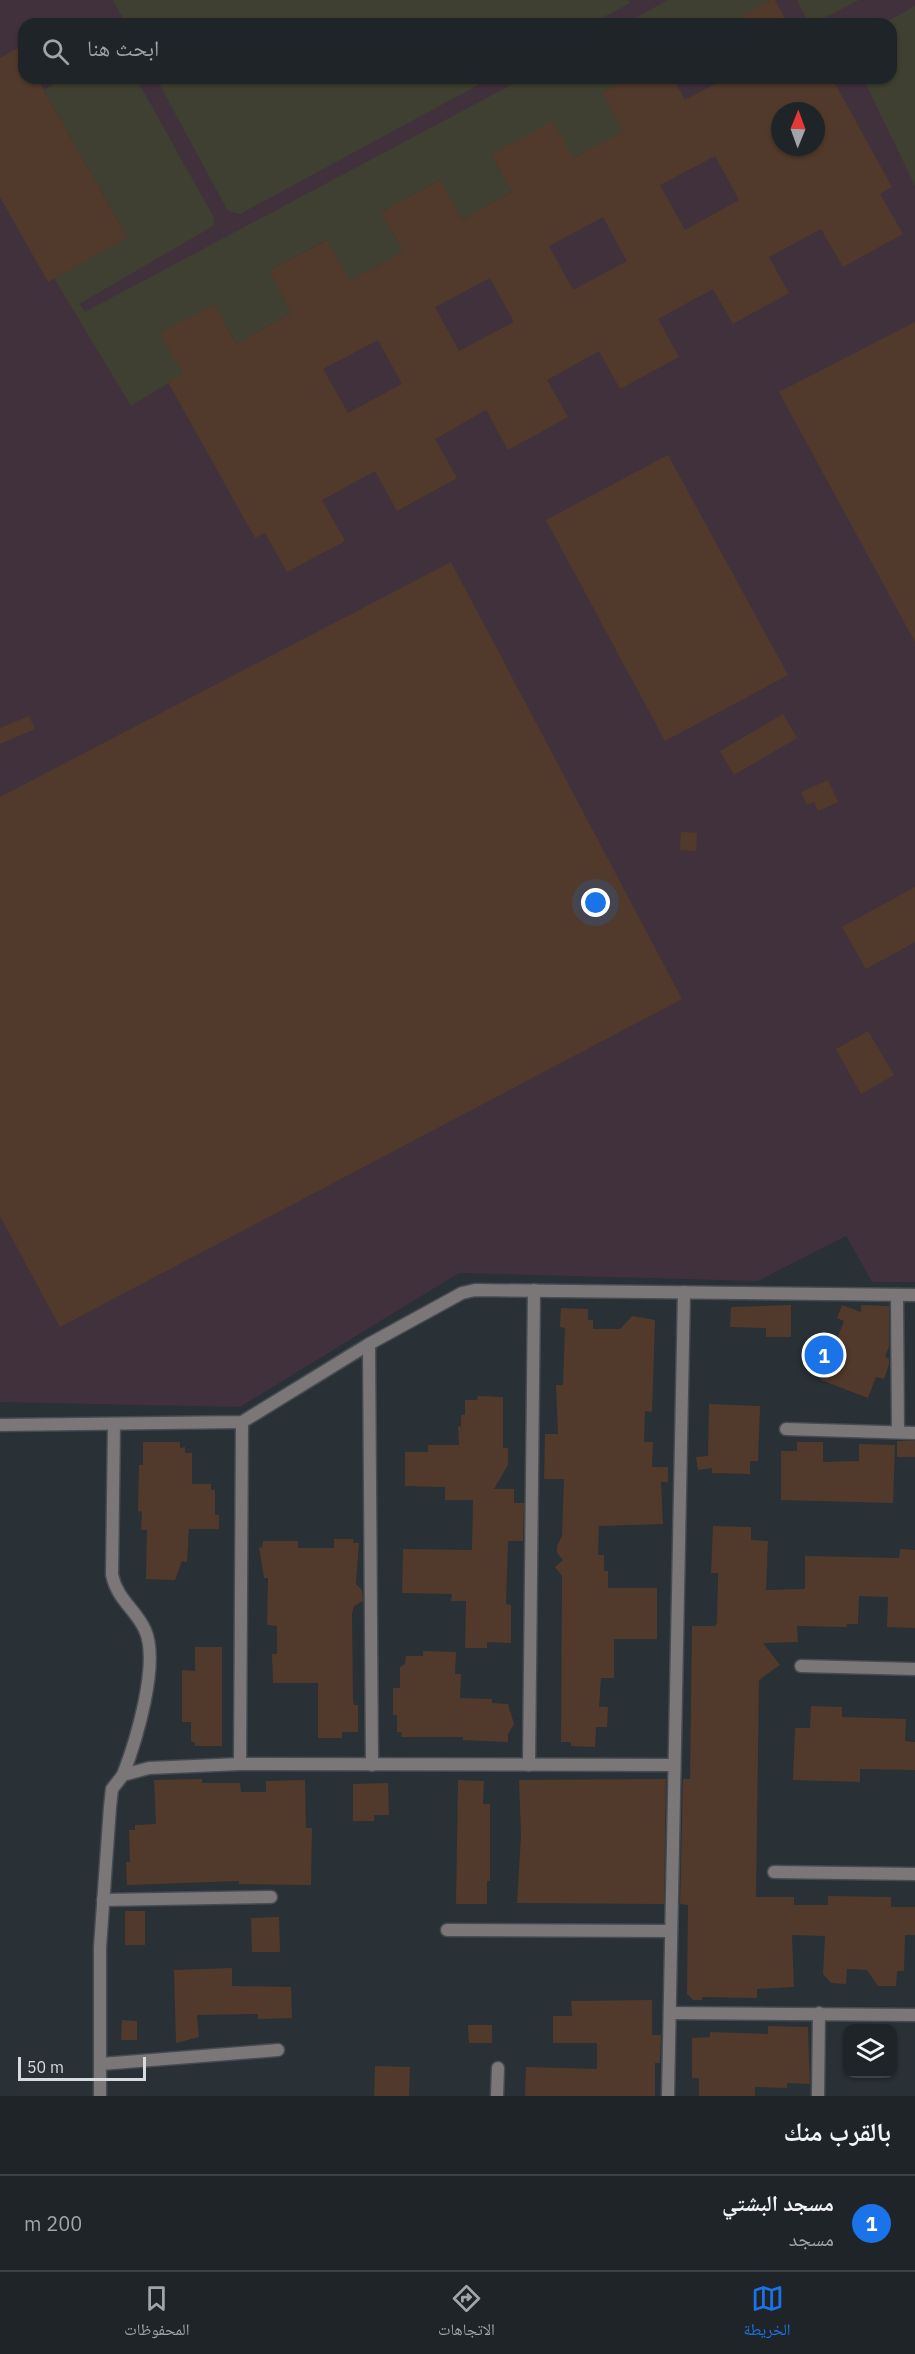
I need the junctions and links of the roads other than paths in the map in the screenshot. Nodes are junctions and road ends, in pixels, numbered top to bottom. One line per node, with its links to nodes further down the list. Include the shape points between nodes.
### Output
1 (534, 1290): 2 (street); 5 (street, via 462,1293); 16 (street)
2 (684, 1292): 3 (street); 17 (street)
3 (897, 1295): 4 (street); 10 (street)
4 (915, 1295)
5 (369, 1344): 6 (street); 15 (street)
6 (242, 1422): 7 (street); 14 (street)
7 (114, 1424): 8 (street); 18 (street, via 112,1575 119,1596 144,1626 150,1647 139,1729)
8 (0, 1425)
9 (786, 1429): 10 (street)
10 (898, 1432): 11 (street)
11 (915, 1433)
12 (801, 1666): 13 (street)
13 (915, 1669)
14 (240, 1764): 15 (street); 18 (street, via 148,1768)
15 (372, 1765): 16 (street)
16 (529, 1765): 17 (street)
17 (674, 1765): 24 (street)
18 (123, 1775): 22 (street, via 112,1789)
19 (774, 1872): 20 (street)
20 (915, 1874)
21 (271, 1897): 22 (street)
22 (103, 1900): 29 (street)
23 (447, 1930): 24 (street)
24 (671, 1931): 25 (street)
25 (670, 2013): 26 (street); 33 (street)
26 (819, 2013): 27 (street); 34 (street)
27 (915, 2015)
28 (278, 2050): 29 (street)
29 (101, 2064): 31 (street)
30 (498, 2068): 32 (street)
31 (100, 2096)
32 (497, 2096)
33 (668, 2096)
34 (818, 2096)

